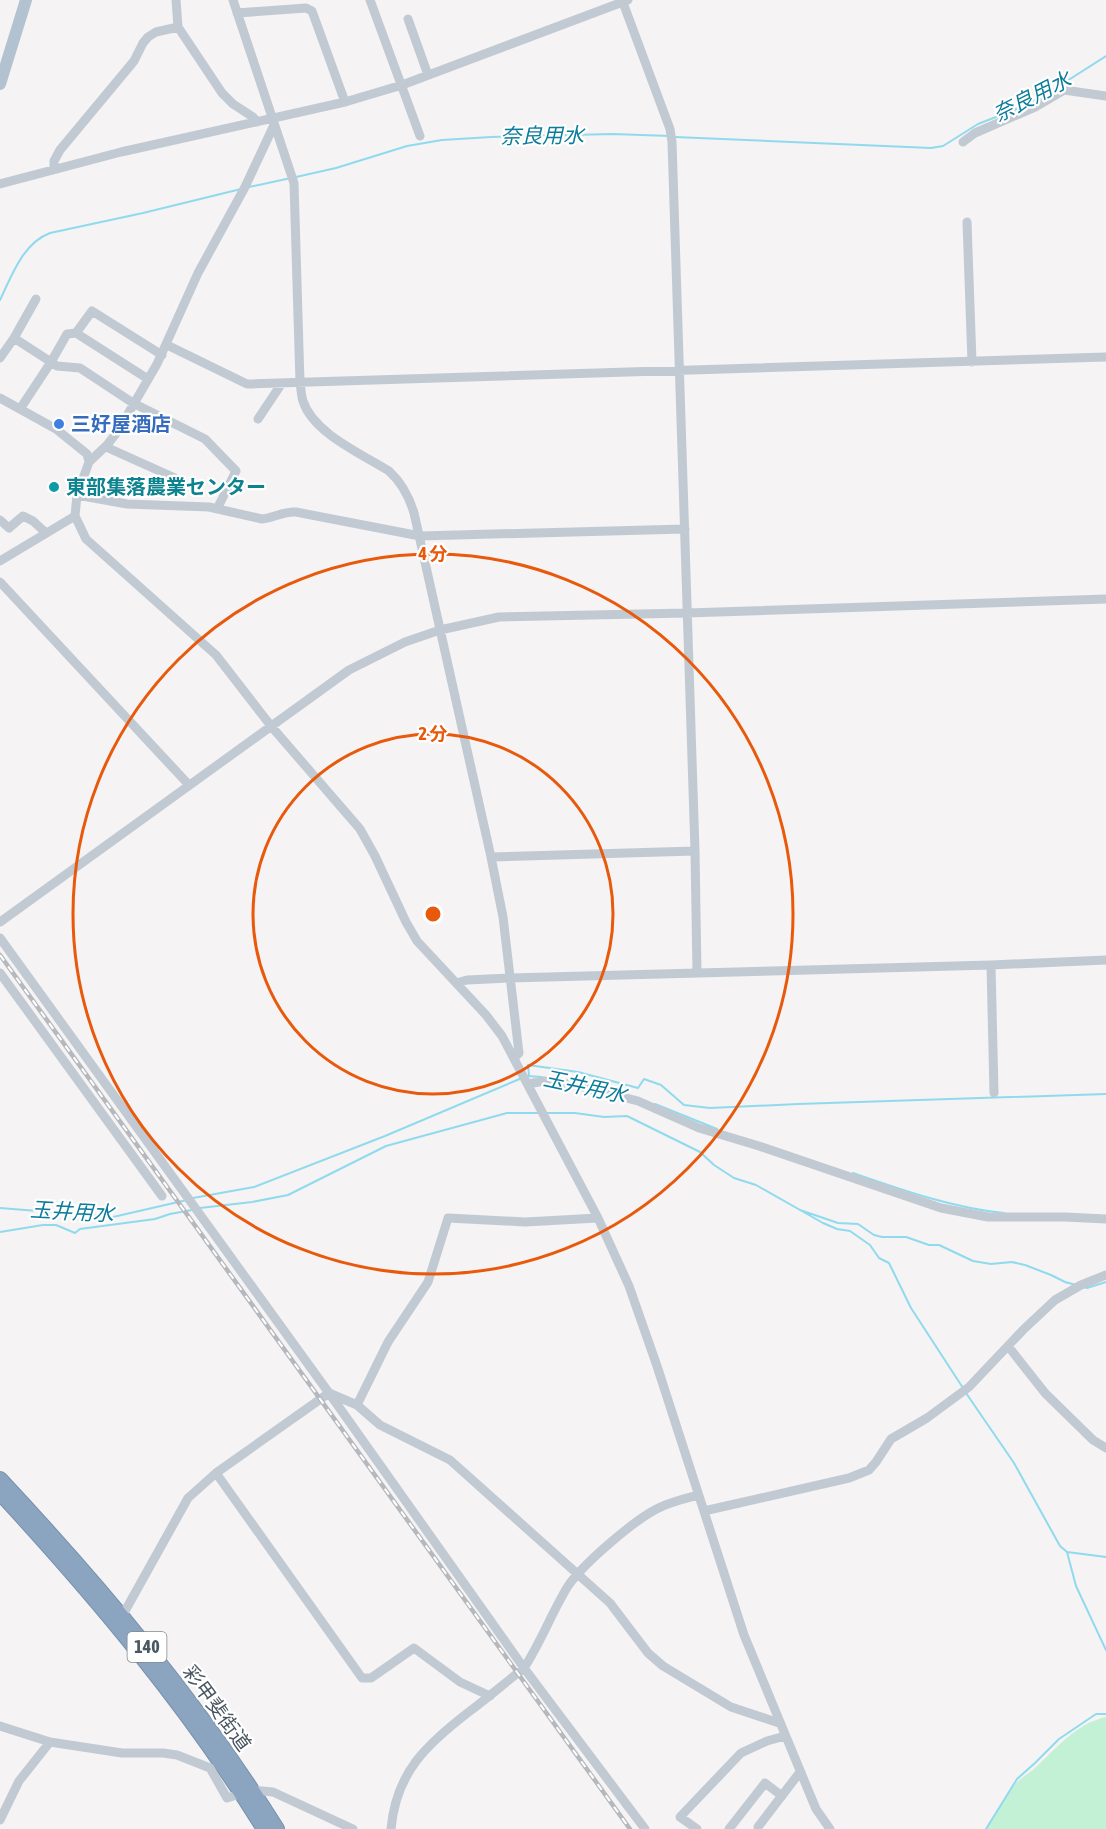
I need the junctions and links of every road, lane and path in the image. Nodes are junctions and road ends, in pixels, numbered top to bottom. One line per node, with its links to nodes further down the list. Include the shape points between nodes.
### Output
1 (26, 0): 10 (main road)
2 (176, 0): 8 (street)
3 (233, 0): 6 (street)
4 (372, 1): 11 (street)
5 (624, 1): 9 (street); 30 (street, via 670,129)
6 (237, 13): 13 (street, via 306,8 312,11); 15 (street)
7 (408, 19): 9 (street)
8 (178, 27): 14 (street, via 222,93); 18 (street, via 148,37 134,61 60,150)
9 (428, 75): 11 (street)
10 (0, 84)
11 (402, 85): 13 (street); 16 (street)
12 (1106, 96): 17 (street, via 1064,90)
13 (345, 102): 15 (street)
14 (257, 122): 15 (street); 18 (street)
15 (273, 122): 24 (street); 32 (street, via 292,177)
16 (420, 136)
17 (963, 142)
18 (54, 169): 19 (street)
19 (0, 184)
20 (967, 222): 28 (street)
21 (36, 299): 23 (street)
22 (76, 333): 25 (street, via 92,310); 29 (street, via 67,334); 31 (street)
23 (14, 338): 27 (street); 29 (street)
24 (167, 345): 25 (street); 33 (street, via 247,384)
25 (162, 355): 31 (street)
26 (1106, 357): 28 (street)
27 (0, 358)
28 (972, 362): 30 (street)
29 (51, 363): 35 (street, via 80,368); 36 (street)
30 (679, 371): 32 (street); 45 (street)
31 (148, 379): 35 (street)
32 (300, 382): 33 (street); 47 (street, via 310,416 322,429 389,471 404,488)
33 (282, 383): 37 (street)
34 (0, 398): 36 (street)
35 (133, 403): 38 (street); 42 (street, via 205,439 236,471)
36 (20, 410): 39 (street, via 56,429 87,454)
37 (258, 419)
38 (105, 447): 39 (street); 40 (street)
39 (89, 462): 41 (street)
40 (175, 478)
41 (77, 495): 42 (street, via 127,504); 43 (street)
42 (217, 509): 47 (street, via 262,519 296,512)
43 (75, 516): 46 (street); 53 (street, via 86,539 216,655)
44 (0, 520): 46 (street, via 9,528 23,516)
45 (685, 529): 47 (street); 51 (street)
46 (46, 533): 48 (street)
47 (420, 536): 52 (street)
48 (0, 561)
49 (0, 582): 54 (street)
50 (1106, 599): 51 (street)
51 (687, 613): 52 (street, via 499,617); 55 (street)
52 (440, 630): 53 (street, via 405,642 349,670); 56 (street)
53 (271, 726): 54 (street); 64 (street, via 360,829 417,941)
54 (189, 785): 57 (street)
55 (695, 851): 56 (street); 62 (street)
56 (491, 857): 63 (street)
57 (0, 922)
58 (0, 938): 73 (street)
59 (1106, 960): 60 (street)
60 (990, 965): 62 (street); 67 (street)
61 (0, 973): 68 (street)
62 (697, 973): 63 (street)
63 (510, 978): 64 (street); 65 (street, via 519,1053)
64 (456, 983): 65 (street, via 486,1015)
65 (514, 1058): 66 (street)
66 (528, 1083): 69 (street); 70 (street, via 571,1084 638,1101 699,1128 941,1208 988,1217)
67 (994, 1093)
68 (162, 1196)
69 (598, 1218): 74 (street, via 525,1222 448,1218 428,1282 388,1342); 79 (street, via 629,1286)
70 (1106, 1219)
71 (1106, 1275): 72 (street, via 1055,1300)
72 (1008, 1346): 75 (street, via 1045,1393); 80 (street, via 961,1394 891,1439 868,1470 849,1478)
73 (329, 1393): 74 (street); 76 (street); 83 (street)
74 (357, 1405): 81 (street, via 380,1425 450,1460)
75 (1106, 1448)
76 (216, 1473): 82 (street, via 188,1498); 84 (street, via 362,1677 371,1678 414,1648 460,1682)
77 (0, 1479): 82 (highway, 彩甲斐街道 / 140, via 60,1544)
78 (0, 1493): 82 (highway, 彩甲斐街道 / 140)
79 (698, 1495): 80 (street); 81 (street, via 662,1506 641,1518)
80 (704, 1511): 85 (street, via 744,1635)
81 (578, 1573): 83 (street); 85 (street, via 610,1603 648,1653 663,1666 731,1707)
82 (119, 1620): 90 (highway, 彩甲斐街道 / 140, via 168,1673)
83 (524, 1668): 84 (street); 98 (street)
84 (490, 1696): 97 (street, via 433,1741 416,1760 393,1808)
85 (779, 1723): 87 (street)
86 (0, 1726): 88 (street)
87 (785, 1736): 89 (street); 99 (street, via 741,1753 680,1817)
88 (50, 1742): 90 (street, via 122,1753 177,1755 210,1768 227,1798); 92 (street, via 19,1781)
89 (800, 1772): 91 (street); 101 (street, via 816,1809)
90 (247, 1792): 94 (highway, 彩甲斐街道 / 140); 95 (highway, 彩甲斐街道 / 140); 96 (street, via 273,1792)
91 (782, 1796): 93 (street); 100 (street, via 765,1784)
92 (0, 1820)
93 (758, 1827)
94 (264, 1829)
95 (277, 1829)
96 (353, 1829)
97 (391, 1829)
98 (645, 1829)
99 (697, 1829)
100 (729, 1829)
101 (830, 1829)

